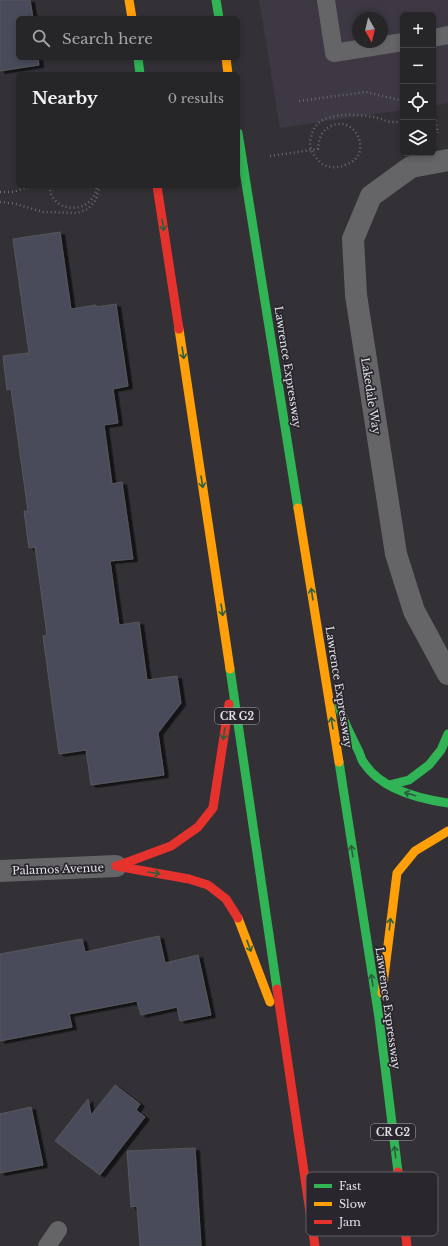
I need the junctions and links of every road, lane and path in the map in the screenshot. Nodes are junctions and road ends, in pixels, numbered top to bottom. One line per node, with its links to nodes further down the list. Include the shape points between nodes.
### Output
1 (129, 0): 4 (highway)
2 (216, 0): 5 (highway)
3 (326, 0): 8 (lane, via 334,53)
4 (132, 16)
5 (219, 16)
6 (448, 35): 7 (lane)
7 (436, 37)
8 (400, 42)
9 (138, 60): 11 (highway)
10 (226, 60): 12 (highway)
11 (140, 72)
12 (228, 72)
13 (400, 100): 14 (path, via 366,92)
14 (299, 101)
15 (400, 122): 17 (path, via 362,116 329,117 313,129 310,138)
16 (240, 145): 30 (highway, Lawrence Expressway / CR G2, one-way to 16)
17 (311, 150)
18 (311, 150): 19 (path, via 323,164 332,167 351,163 358,157 361,149 360,140 355,132 348,126 339,124 323,132 318,149)
19 (311, 150)
20 (311, 150): 21 (path)
21 (267, 156)
22 (448, 160): 31 (street, Lakedale Way, via 411,167 371,196 353,239 356,295 396,554 414,611)
23 (25, 188): 28 (path, via 13,192)
24 (50, 188): 25 (path, via 56,201 66,207 78,208 88,203)
25 (97, 188)
26 (99, 188): 29 (path, via 96,200 88,209 77,213 43,212)
27 (157, 188): 32 (highway, CR G2, one-way to 32)
28 (0, 192)
29 (0, 202)
30 (324, 666): 34 (highway, via 345,725 365,765); 39 (highway, Lawrence Expressway / CR G2, one-way to 30)
31 (448, 674)
32 (233, 681): 37 (highway, one-way to 37, via 213,808 198,827 171,846); 40 (highway, CR G2)
33 (448, 734): 34 (highway, via 441,750 429,765 409,780)
34 (389, 785): 35 (highway, one-way to 34, via 438,802 405,793)
35 (448, 802)
36 (448, 831): 39 (highway, one-way to 36, via 397,873 415,851)
37 (116, 866): 38 (street, Palamos Avenue); 40 (highway, one-way to 40, via 190,879 208,885 226,900 240,922)
38 (0, 868)
39 (378, 1018): 41 (highway, Lawrence Expressway / CR G2, one-way to 39)
40 (285, 1044): 42 (highway, CR G2)
41 (398, 1172)
42 (306, 1185)
43 (58, 1230): 46 (lane)
44 (314, 1236): 47 (highway, CR G2)
45 (406, 1236): 48 (highway, Lawrence Expressway / CR G2, one-way to 45)
46 (47, 1246)
47 (315, 1246)
48 (407, 1246)

